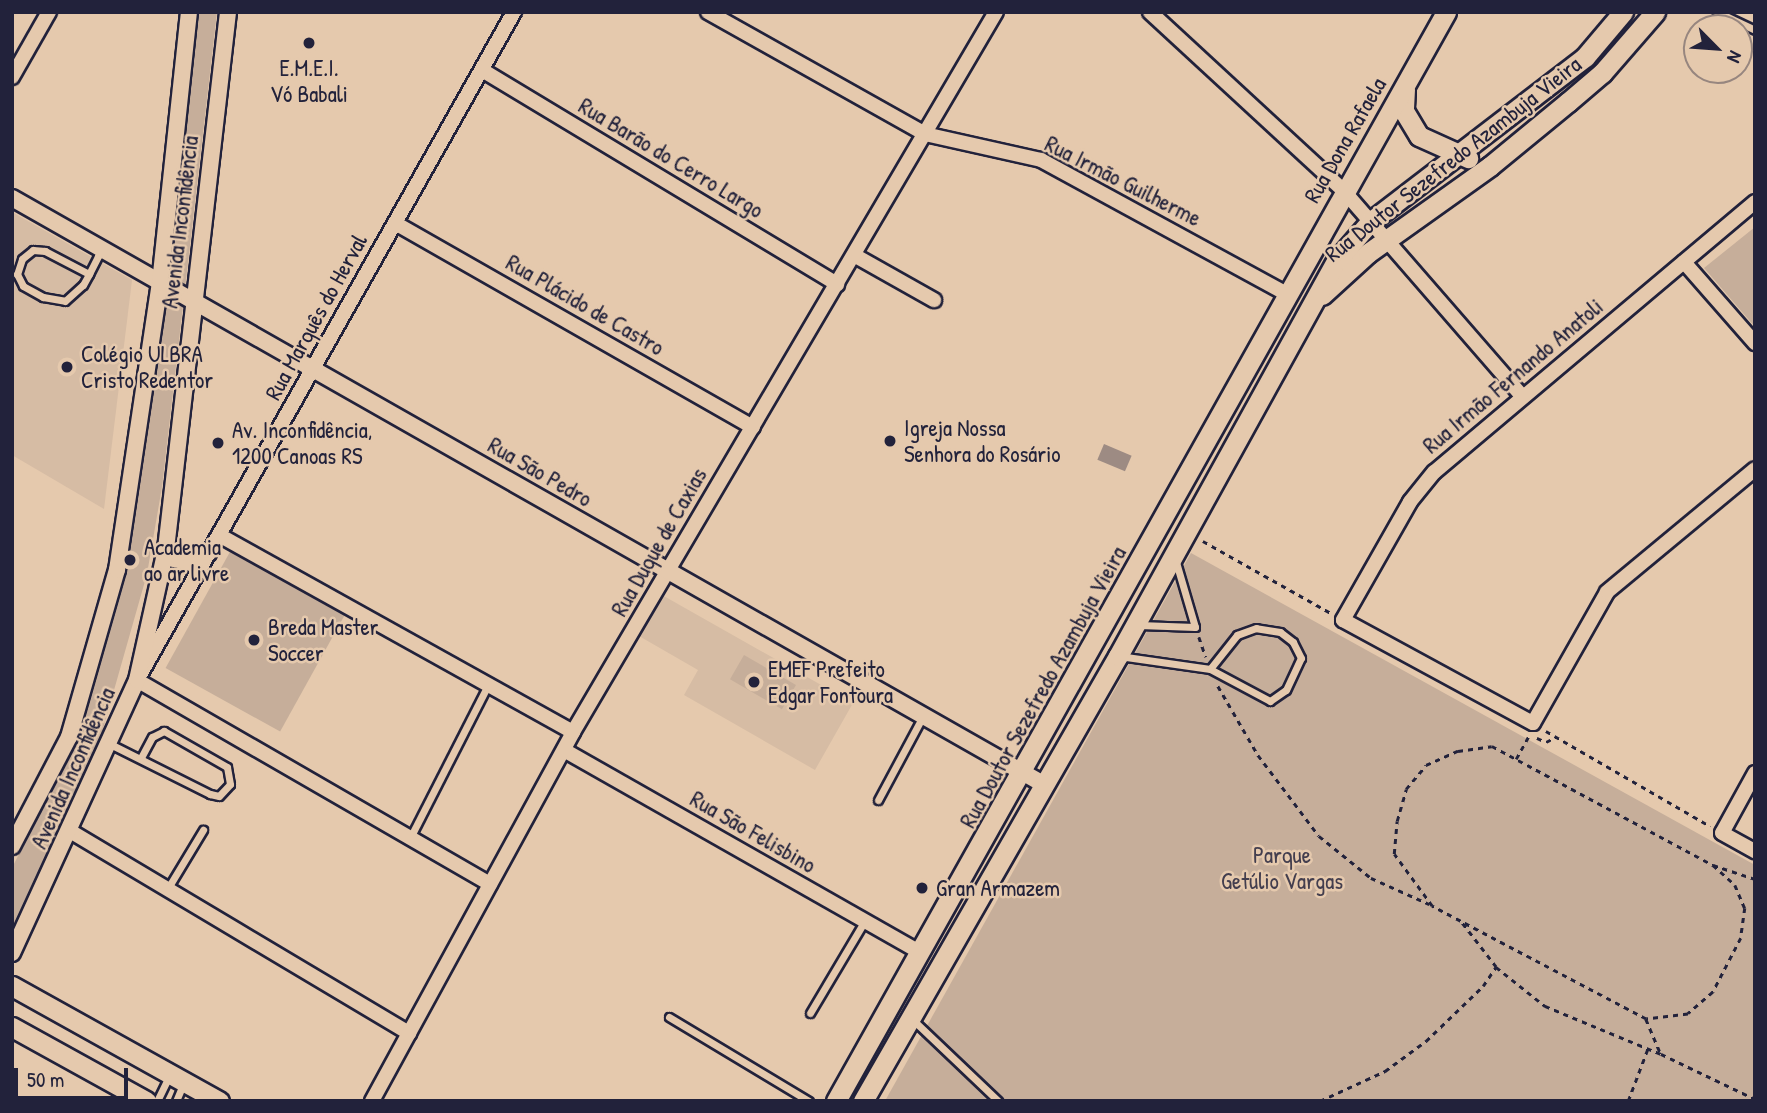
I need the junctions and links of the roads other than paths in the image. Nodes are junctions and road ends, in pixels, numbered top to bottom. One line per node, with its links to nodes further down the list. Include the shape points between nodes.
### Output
1 (49, 12): 13 (street)
2 (189, 12): 30 (street, Avenida Inconfidência)
3 (228, 12): 34 (street, Avenida Inconfidência)
4 (708, 12): 17 (street, Rua Irmão Guilherme)
5 (996, 12): 17 (street, Rua Duque de Caxias)
6 (1150, 12): 20 (street)
7 (1446, 12): 16 (main road, Rua Dona Rafaela)
8 (1623, 12): 18 (main road, Rua Doutor Sezefredo Azambuja Vieira, via 1585,57)
9 (1655, 12): 19 (main road, Rua Doutor Sezefredo Azambuja Vieira, via 1602,73)
10 (1717, 12): 12 (lane)
11 (508, 14): 14 (street, Rua Marquês do Herval)
12 (1755, 30)
13 (17, 58): 15 (street)
14 (482, 70): 24 (street, Rua Marquês do Herval); 31 (street, Rua Barão do Cerro Largo)
15 (12, 77)
16 (1408, 81): 18 (main road, via 1404,103 1409,125 1431,145); 20 (main road, Rua Dona Rafaela)
17 (925, 134): 27 (street, Rua Duque de Caxias); 32 (street, Rua Irmão Guilherme, via 1041,160)
18 (1458, 155): 19 (main road); 23 (main road, Rua Doutor Sezefredo Azambuja Vieira)
19 (1490, 166): 25 (main road, Rua Doutor Sezefredo Azambuja Vieira)
20 (1343, 190): 23 (street); 32 (main road, Rua Dona Rafaela)
21 (12, 198): 26 (street, Rua São Pedro)
22 (1755, 202): 28 (street, Rua Irmão Fernando Anatoli)
23 (1370, 222): 25 (street); 35 (main road, Rua Doutor Sezefredo Azambuja Vieira, via 1353,237)
24 (395, 223): 37 (street, Rua Marquês do Herval); 39 (street, Rua Plácido de Castro)
25 (1386, 240): 35 (main road, Rua Doutor Sezefredo Azambuja Vieira); 38 (street)
26 (102, 250): 29 (lane); 30 (street, Rua São Pedro)
27 (855, 255): 31 (street, Rua Duque de Caxias); 33 (street)
28 (1684, 262): 36 (street); 38 (street, Rua Irmão Fernando Anatoli)
29 (89, 274): 29 (lane, via 65,301 43,298 23,286 17,274 22,260 33,250 45,251)
30 (160, 283): 34 (street, Rua São Pedro); 63 (street, Avenida Inconfidência, via 117,570 69,737)
31 (837, 284): 39 (street, Rua Duque de Caxias)
32 (1287, 294): 56 (main road, Rua Doutor Sezefredo Azambuja Vieira)
33 (934, 300)
34 (195, 302): 37 (street, Rua São Pedro); 42 (street, Avenida Inconfidência)
35 (1306, 310): 44 (main road, Rua Doutor Sezefredo Azambuja Vieira)
36 (1755, 343)
37 (313, 369): 41 (street, Rua Marquês do Herval); 45 (street, Rua São Pedro)
38 (1523, 397): 40 (street, Rua Irmão Fernando Anatoli, via 1434,472 1410,502 1343,620 1533,723 1607,592)
39 (753, 427): 45 (street, Rua Duque de Caxias)
40 (1755, 468)
41 (219, 535): 43 (street, Rua Marquês do Herval); 50 (street)
42 (166, 549): 43 (street, via 174,559 191,563); 49 (street, Avenida Inconfidência)
43 (208, 553): 49 (street, Rua Marquês do Herval)
44 (1174, 554): 46 (main road, Rua Doutor Sezefredo Azambuja Vieira); 46 (lane, via 1195,627)
45 (668, 571): 51 (street, Rua São Pedro); 52 (street, Rua Duque de Caxias)
46 (1135, 625): 47 (main road, Rua Doutor Sezefredo Azambuja Vieira)
47 (1118, 656): 48 (lane); 58 (main road, Rua Doutor Sezefredo Azambuja Vieira)
48 (1210, 668): 48 (lane, via 1270,701 1286,690 1301,658 1293,642 1280,632 1256,628 1237,635)
49 (138, 680): 53 (street, Avenida Inconfidência); 62 (street)
50 (488, 685): 52 (street); 62 (lane)
51 (922, 718): 56 (street, Rua São Pedro); 59 (lane)
52 (573, 732): 54 (street, Rua Duque de Caxias)
53 (110, 744): 55 (lane); 61 (street, Avenida Inconfidência)
54 (564, 750): 65 (street, Rua Duque de Caxias); 67 (street, Rua São Felisbino)
55 (141, 758): 55 (lane, via 211,794 219,796 230,784 227,767 164,731 152,737)
56 (1024, 773): 58 (street, Rua São Pedro); 68 (main road, Rua Doutor Sezefredo Azambuja Vieira)
57 (1755, 773): 64 (street, via 1722,833)
58 (1045, 785): 73 (main road, Rua Doutor Sezefredo Azambuja Vieira)
59 (877, 800)
60 (203, 830): 66 (lane)
61 (70, 831): 66 (street); 69 (street, Avenida Inconfidência)
62 (411, 836): 65 (street)
63 (12, 846)
64 (1755, 851)
65 (490, 884): 75 (street, Rua Duque de Caxias)
66 (169, 888): 75 (street)
67 (864, 922): 68 (street, Rua São Felisbino); 71 (lane)
68 (920, 951): 83 (main road, Rua Doutor Sezefredo Azambuja Vieira)
69 (12, 953)
70 (12, 986): 76 (main road)
71 (810, 1013)
72 (669, 1017): 82 (lane)
73 (912, 1019): 84 (main road, Rua Doutor Sezefredo Azambuja Vieira); 85 (lane)
74 (12, 1027): 77 (main road)
75 (409, 1034): 81 (street, Rua Duque de Caxias)
76 (178, 1077): 78 (lane); 79 (lane); 80 (main road)
77 (146, 1101)
78 (157, 1101)
79 (176, 1101)
80 (219, 1101)
81 (372, 1101)
82 (809, 1101)
83 (836, 1101)
84 (863, 1101)
85 (998, 1101)

